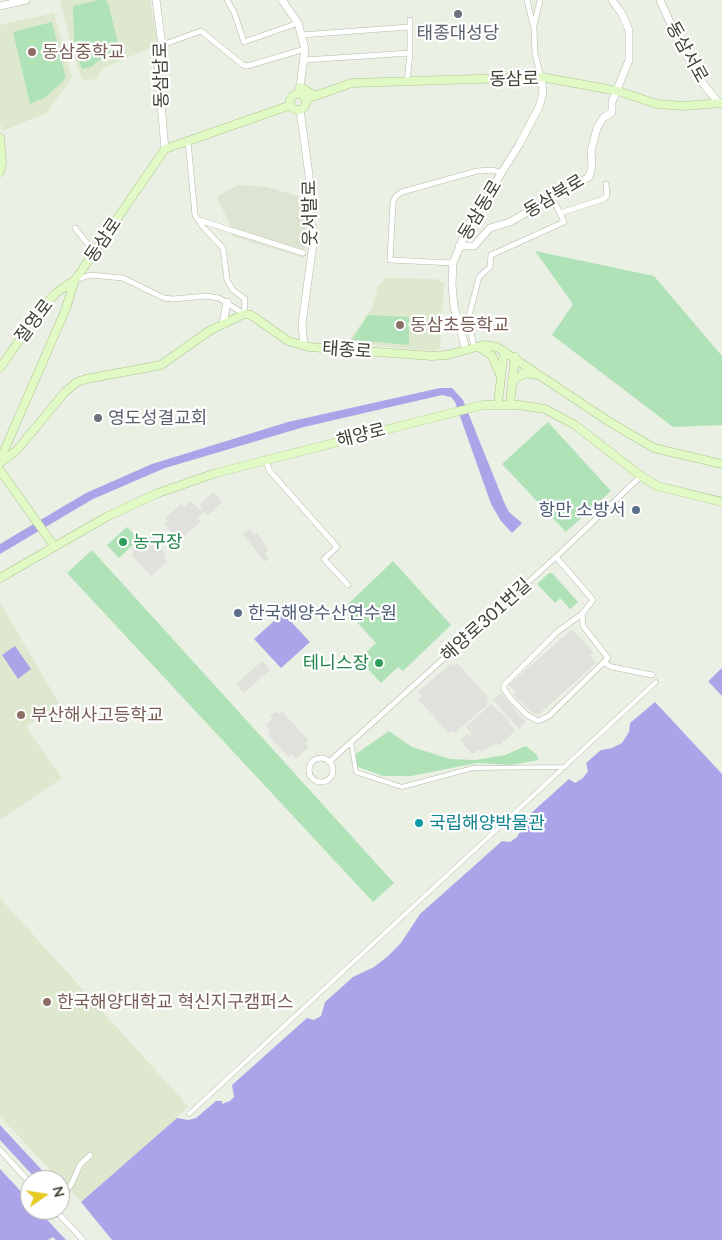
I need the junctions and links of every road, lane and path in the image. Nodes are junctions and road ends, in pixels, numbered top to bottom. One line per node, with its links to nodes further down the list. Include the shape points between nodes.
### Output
1 (26, 0): 9 (street)
2 (156, 0): 15 (street, 동삼남로)
3 (227, 0): 11 (street, via 244,42)
4 (282, 0): 11 (street)
5 (527, 0): 13 (street)
6 (540, 0): 13 (street)
7 (612, 0): 22 (street, 동삼북로, via 628,30 629,60)
8 (660, 0): 25 (street, 동삼서로, via 696,73)
9 (0, 6)
10 (410, 20): 12 (street)
11 (298, 24): 14 (street)
12 (409, 28): 14 (street); 17 (street)
13 (534, 29): 19 (street, via 535,54)
14 (302, 35): 16 (street)
15 (162, 45): 16 (street, via 200,31 247,66); 30 (street, 동삼남로, via 158,70)
16 (304, 49): 18 (street)
17 (410, 53): 18 (street); 20 (street)
18 (304, 60): 21 (street)
19 (541, 77): 20 (main road, 동삼로); 22 (main road, 동삼로); 32 (street, 동삼동로, via 543,93 539,107)
20 (407, 82): 23 (main road, 동삼로, via 352,83)
21 (300, 90): 23 (main road); 24 (main road); 26 (main road, via 292,96)
22 (618, 91): 25 (main road, 동삼로, via 657,104 684,106); 38 (street, 동삼북로, via 612,102 612,112 597,128 589,177 510,222 490,228 474,246)
23 (314, 95): 24 (main road, 동삼로)
24 (306, 99): 27 (main road)
25 (720, 102)
26 (290, 105): 27 (main road); 29 (main road)
27 (300, 110): 46 (street, 웃서발로, via 309,168 309,212 314,236 302,324)
28 (0, 138): 31 (main road)
29 (188, 141): 30 (main road); 36 (street)
30 (164, 150): 39 (main road, 동삼로)
31 (0, 172)
32 (502, 173): 38 (street, 동삼동로); 41 (street, via 484,169 402,192 392,202 390,260)
33 (606, 184): 35 (street, via 604,199)
34 (556, 205): 35 (street)
35 (560, 214): 47 (street, via 564,222 491,255 490,267 479,277 469,316)
36 (198, 220): 40 (street); 44 (street, via 223,248 227,280 232,290 245,299)
37 (74, 228): 39 (street)
38 (458, 246): 41 (street, 동삼동로)
39 (94, 252): 42 (main road, 동삼로)
40 (303, 253)
41 (453, 263): 47 (street, 동삼동로, via 454,307)
42 (75, 280): 43 (street, via 90,275 123,278 164,298 212,296); 50 (main road, 절영로, via 56,293 38,313); 57 (main road, 동삼로, via 65,311)
43 (227, 302): 44 (street); 45 (street)
44 (244, 314): 45 (main road); 46 (main road, 태종로, via 251,315 288,342)
45 (223, 324): 57 (main road, via 160,365 77,382 17,450)
46 (304, 346): 47 (main road, 태종로, via 432,356)
47 (472, 348): 48 (main road, 태종로, via 484,345); 52 (main road, via 492,356)
48 (504, 351): 49 (main road, 태종로); 52 (main road)
49 (515, 357): 51 (main road, 태종로); 53 (main road)
50 (0, 368)
51 (540, 376): 53 (main road, via 525,373); 58 (main road, 태종로, via 654,448)
52 (501, 378): 54 (main road)
53 (512, 381): 55 (main road)
54 (498, 404): 55 (main road, 해양로); 56 (main road, 해양로, via 444,414)
55 (510, 404): 60 (main road, 해양로, via 545,410 575,425)
56 (266, 460): 62 (main road, 해양로, via 158,493); 65 (street, via 269,470 337,546 324,559)
57 (0, 462)
58 (722, 464)
59 (0, 470): 62 (main road)
60 (641, 476): 61 (main road, 해양로, via 666,489); 63 (street, 해양로301번길)
61 (722, 502)
62 (54, 546): 64 (main road, 해양로)
63 (556, 557): 66 (street, via 594,600); 72 (street, 해양로301번길)
64 (0, 578)
65 (348, 585)
66 (582, 614): 67 (street); 68 (street)
67 (569, 621): 68 (street); 69 (street, via 506,681 504,689 508,696 526,715 543,721)
68 (583, 626): 69 (street, via 608,658)
69 (604, 663): 70 (street)
70 (652, 675)
71 (656, 682): 74 (street)
72 (352, 742): 73 (street, 해양로301번길); 74 (street, via 356,772 402,786 473,768)
73 (329, 762): 73 (street, via 322,758 311,763 309,771 312,778 318,782 329,779 332,768)
74 (565, 767): 75 (street)
75 (189, 1114)
76 (0, 1150): 78 (street)
77 (90, 1156): 79 (street, via 80,1164)
78 (20, 1172)
79 (70, 1185)
80 (64, 1220): 81 (street)
81 (83, 1240)

